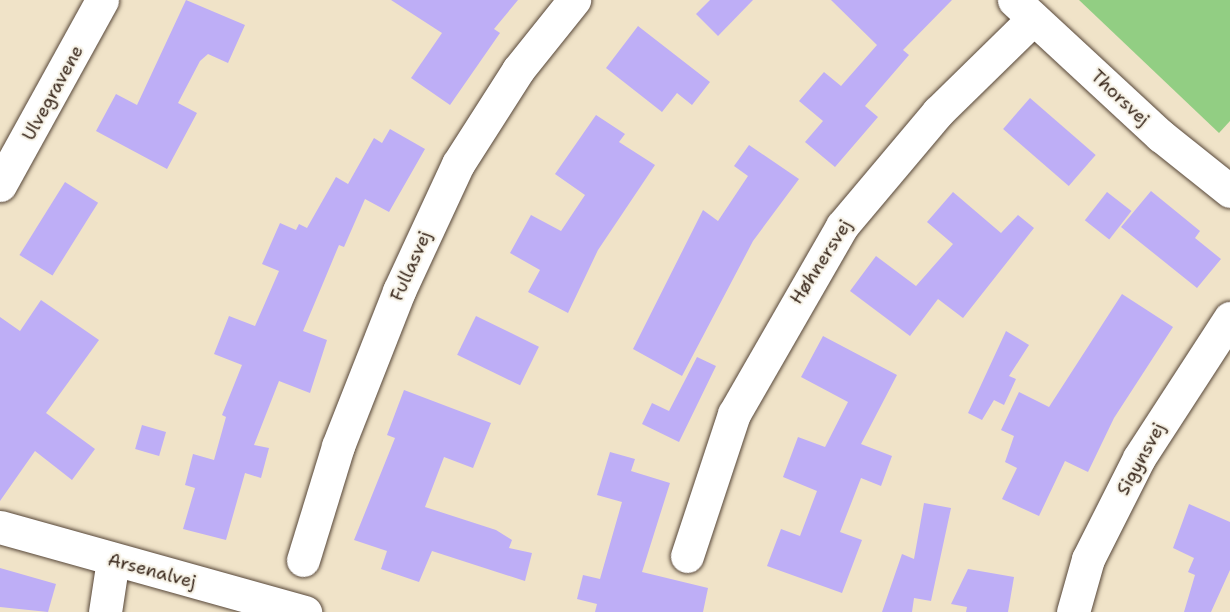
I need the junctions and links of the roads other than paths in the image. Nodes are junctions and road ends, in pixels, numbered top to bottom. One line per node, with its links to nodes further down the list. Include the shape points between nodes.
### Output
1 (102, 0): 4 (street, Ulvegravene)
2 (574, 0): 10 (street, Fullasvej, via 518,70 458,164 399,291 338,446)
3 (1023, 9): 5 (street, Thorsvej, via 1161,136); 8 (street, Høhnersvej, via 836,235 734,414)
4 (0, 185)
5 (1230, 191)
6 (1230, 318): 13 (street, Sigynsvej, via 1139,458 1088,559)
7 (0, 527): 9 (street, Arsenalvej)
8 (687, 556)
9 (113, 560): 11 (street); 12 (street, Arsenalvej)
10 (303, 560)
11 (105, 612)
12 (305, 612)
13 (1073, 612)

